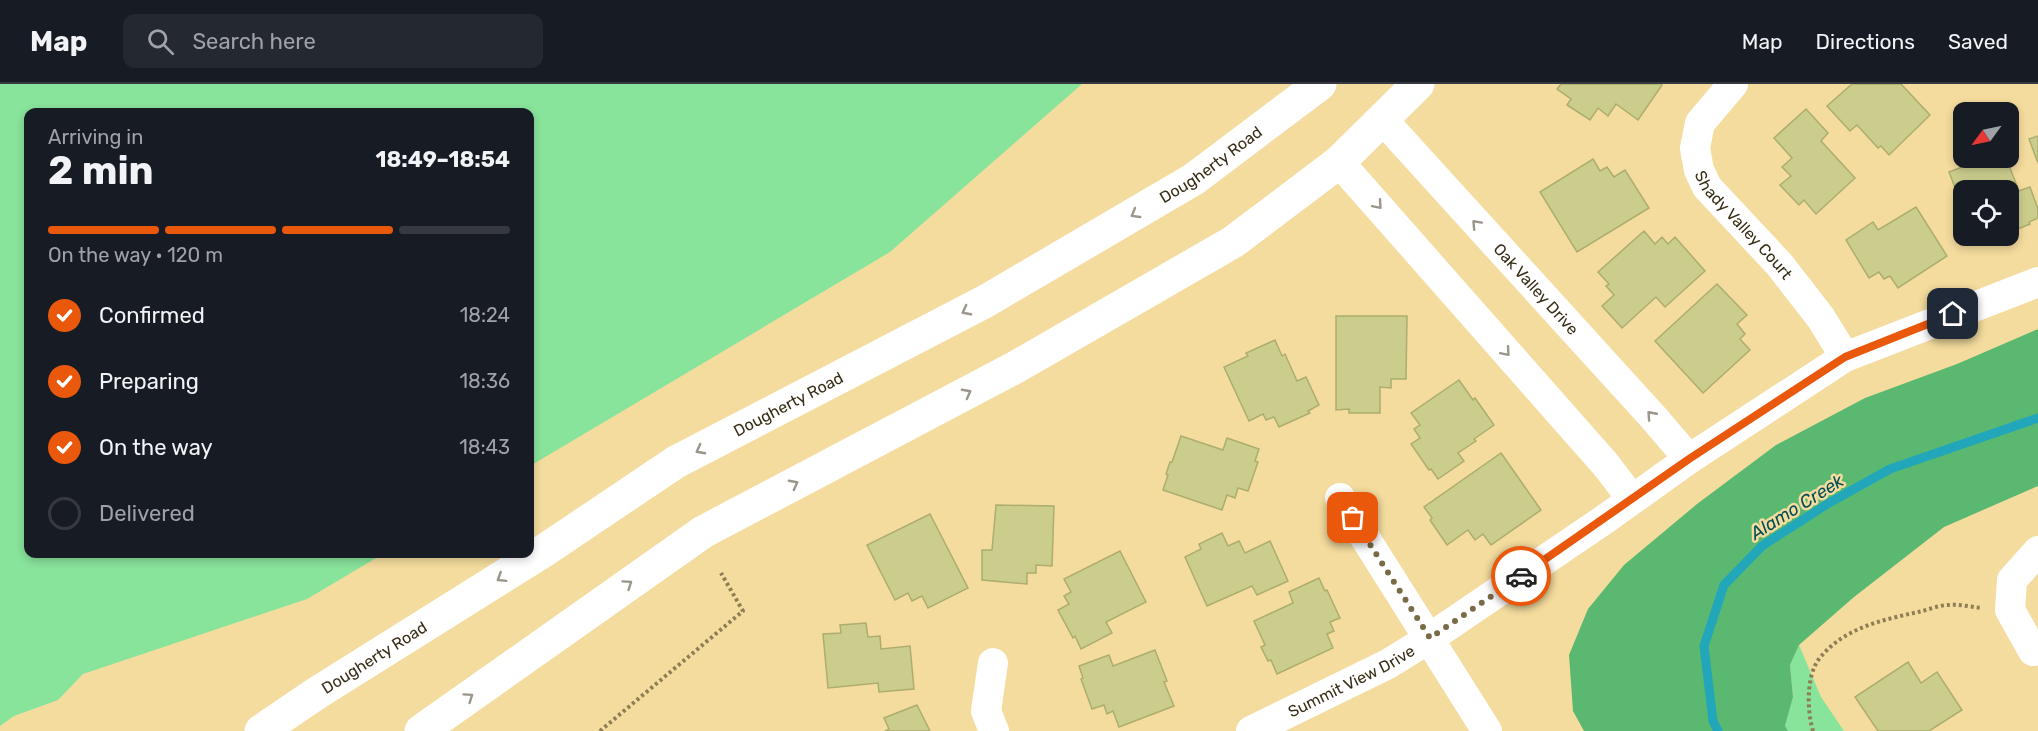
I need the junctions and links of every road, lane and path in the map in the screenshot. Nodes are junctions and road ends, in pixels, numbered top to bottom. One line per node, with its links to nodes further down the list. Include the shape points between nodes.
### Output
1 (1320, 84): 12 (main road, Dougherty Road, one-way to 12, via 1194,179 986,301 676,462)
2 (1418, 84): 4 (main road)
3 (1733, 84): 7 (street, Shady Valley Court, via 1700,123 1695,148 1699,170 1707,187 1786,273)
4 (1383, 120): 5 (main road); 8 (street, Oak Valley Drive, one-way to 4)
5 (1339, 162): 10 (street, one-way to 10); 20 (main road, one-way to 5, via 703,532 1016,367 1233,242)
6 (2038, 282): 7 (street, Summit View Drive)
7 (1845, 357): 8 (street, Summit View Drive)
8 (1689, 459): 10 (street, Summit View Drive)
9 (1340, 498): 16 (street)
10 (1632, 499): 16 (street, Summit View Drive)
11 (2038, 551): 15 (street, via 2012,580)
12 (534, 557)
13 (532, 558): 19 (main road, Dougherty Road, one-way to 19)
14 (721, 573): 21 (path, via 743,611)
15 (2010, 610): 17 (street); 25 (path, via 1949,605 1887,619 1837,641 1818,660 1808,691)
16 (1430, 638): 23 (street, Summit View Drive, via 1389,664); 24 (street)
17 (2033, 651)
18 (993, 663): 22 (street, via 986,711)
19 (261, 731)
20 (421, 731)
21 (600, 731)
22 (994, 731)
23 (1251, 731)
24 (1487, 731)
25 (1813, 731)

